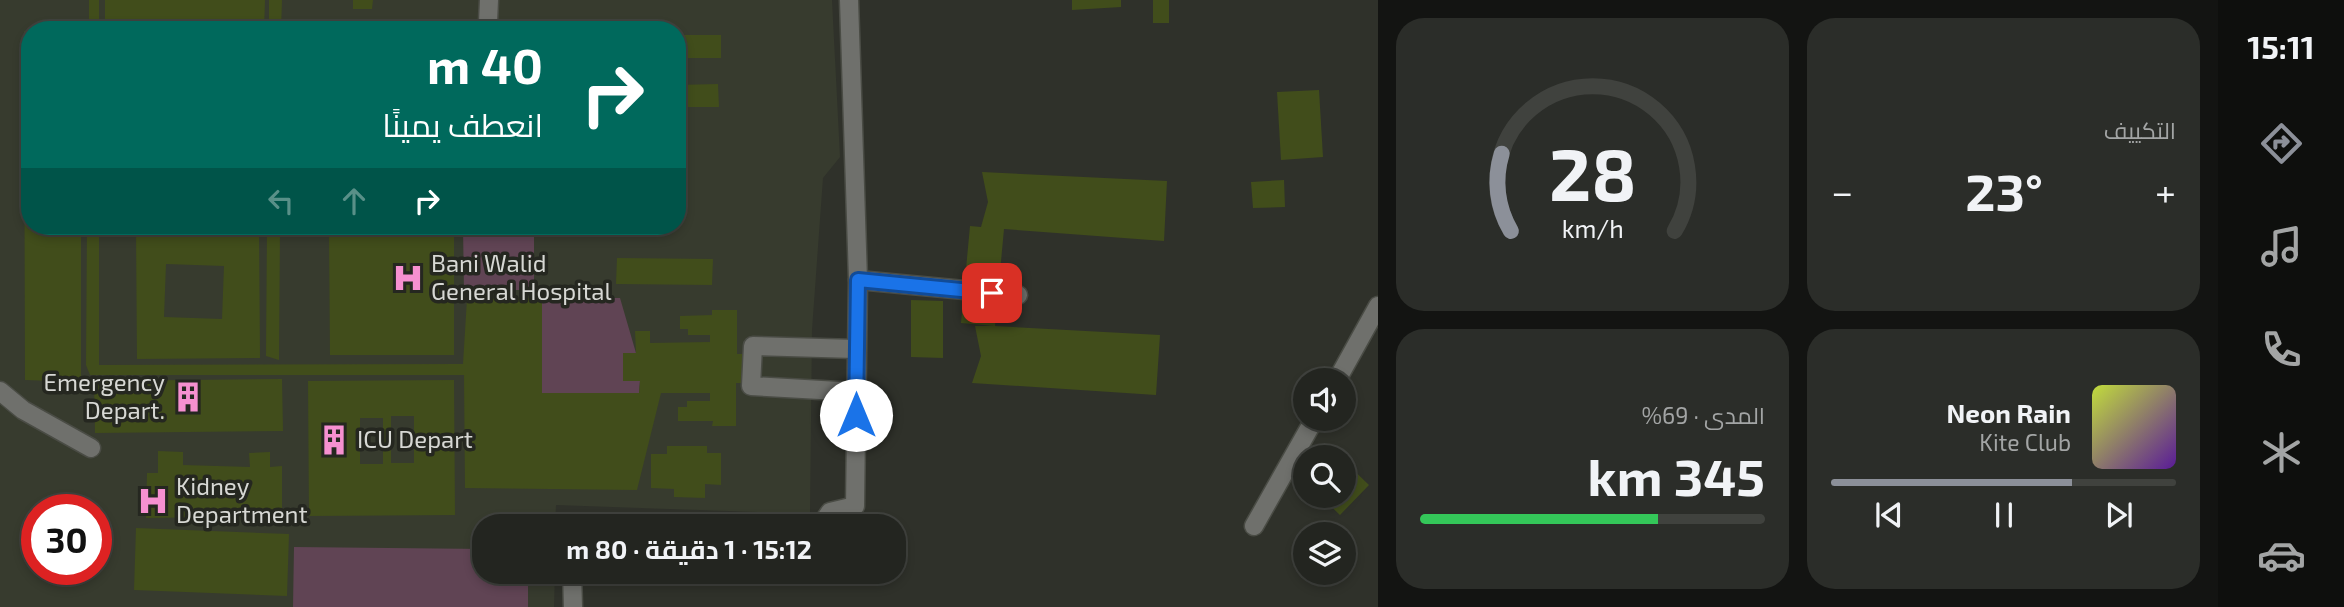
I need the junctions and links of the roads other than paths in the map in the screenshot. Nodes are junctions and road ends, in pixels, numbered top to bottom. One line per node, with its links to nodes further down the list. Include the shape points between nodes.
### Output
1 (489, 0): 3 (street)
2 (849, 0): 4 (street)
3 (488, 21)
4 (858, 280): 5 (street); 7 (street)
5 (1018, 295)
6 (1378, 306): 8 (street)
7 (855, 349): 10 (street); 10 (street, via 753,346 751,386)
8 (1344, 368)
9 (0, 391): 12 (street, via 23,411)
10 (856, 392): 13 (street, via 855,506)
11 (1308, 431): 14 (street)
12 (91, 448)
13 (829, 514)
14 (1254, 526)
15 (572, 584): 16 (street)
16 (573, 607)

